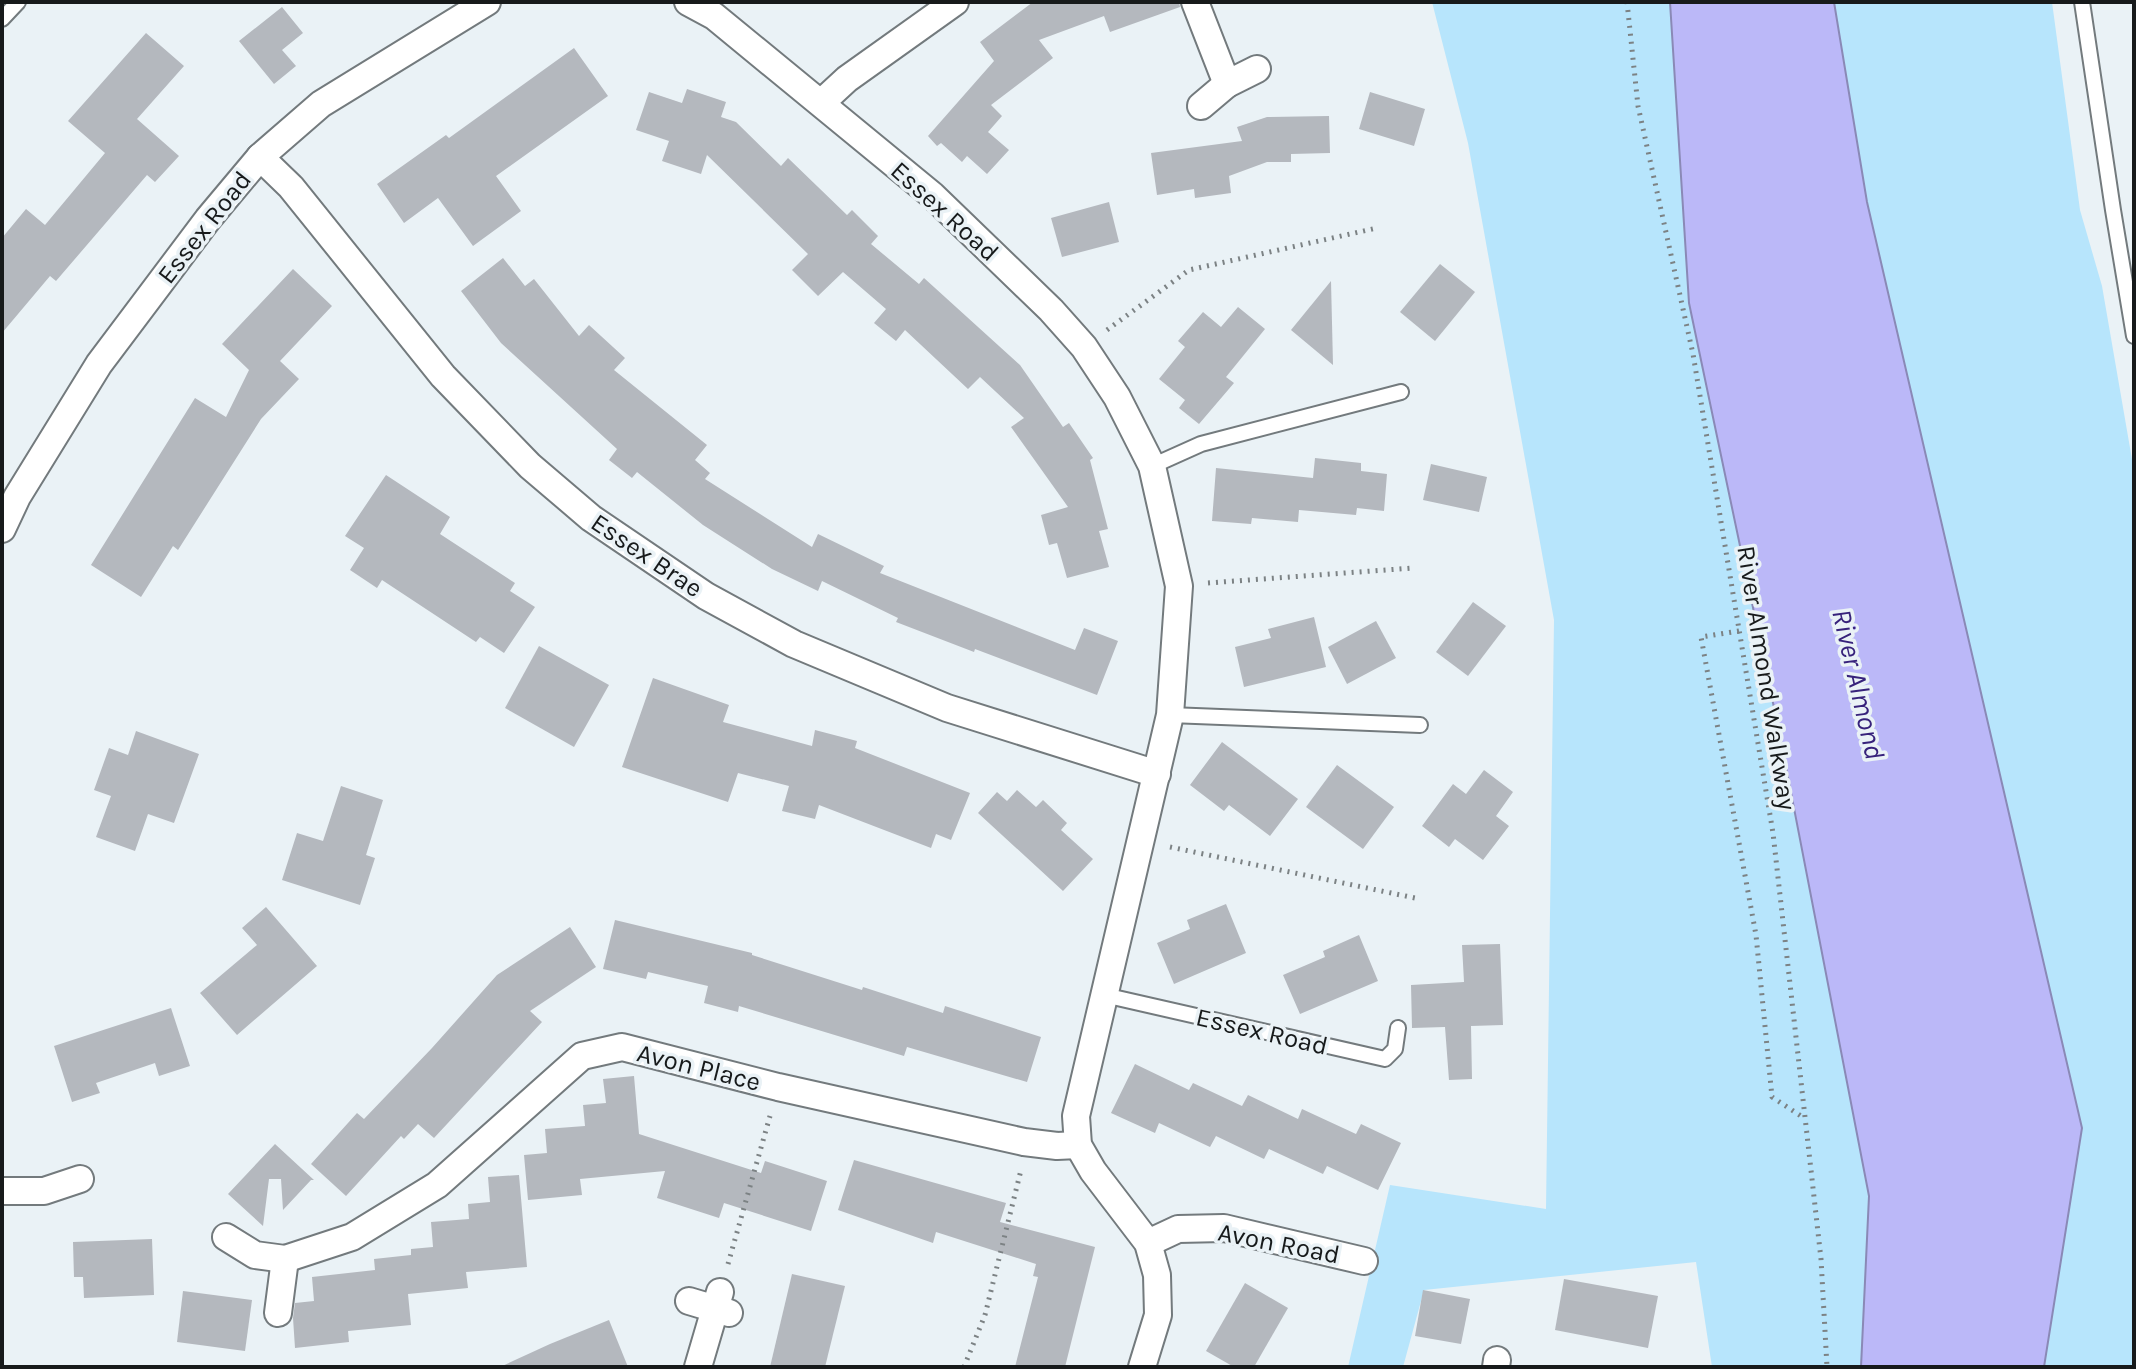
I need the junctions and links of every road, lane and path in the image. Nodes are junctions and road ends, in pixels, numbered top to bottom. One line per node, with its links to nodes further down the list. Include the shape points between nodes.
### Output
1 (18, 2): 8 (lane)
2 (487, 2): 13 (street, Essex Road, via 321,104)
3 (688, 2): 11 (street, Essex Road, via 714,16)
4 (955, 2): 11 (street)
5 (1195, 2): 10 (street)
6 (1627, 2): 22 (path, River Almond Walkway, via 1638,106 1693,354)
7 (2082, 2): 15 (lane)
8 (2, 19)
9 (1257, 69): 10 (street)
10 (1227, 84): 12 (street)
11 (821, 103): 16 (street, Essex Road, via 932,195)
12 (1201, 106)
13 (260, 157): 19 (street, Essex Road, via 99,364); 25 (street, Essex Brae, via 291,187 443,376 530,466 591,518 706,596 794,644 947,708)
14 (1377, 228): 16 (path, via 1189,270)
15 (2134, 336)
16 (1084, 347): 18 (street, Essex Road)
17 (1401, 392): 18 (lane, via 1201,444)
18 (1152, 466): 21 (street, Essex Road)
19 (2, 529)
20 (1413, 568): 21 (path)
21 (1179, 586): 23 (street, Essex Road)
22 (1739, 631): 31 (path, River Almond Walkway, via 1773,833); 31 (path, via 1701,637 1756,935 1772,1097)
23 (1170, 715): 24 (lane); 25 (street, Essex Road)
24 (1420, 725)
25 (1157, 774): 26 (street, Essex Road)
26 (1141, 841): 27 (path); 28 (street, Essex Road)
27 (1415, 898)
28 (1104, 995): 29 (lane, Essex Road, via 1385,1059 1395,1049); 33 (street, Essex Road, via 1076,1116)
29 (1398, 1028)
30 (778, 1087): 32 (street, Avon Place); 38 (street, Avon Place, via 622,1047 582,1056 437,1185 352,1237); 41 (path)
31 (1805, 1118): 46 (path, River Almond Walkway)
32 (1024, 1142): 33 (street, Avon Place); 44 (path, via 1020,1178 985,1315)
33 (1078, 1145): 37 (street)
34 (80, 1179): 35 (street, via 44,1191)
35 (2, 1191)
36 (226, 1237): 38 (street, via 255,1255)
37 (1148, 1243): 39 (street, Avon Road, via 1178,1229 1224,1228); 45 (street, via 1157,1275 1158,1315)
38 (285, 1259): 42 (street)
39 (1364, 1261)
40 (689, 1301): 41 (street)
41 (721, 1304): 43 (street)
42 (278, 1313)
43 (698, 1367)
44 (964, 1367)
45 (1142, 1367)
46 (1827, 1367)

